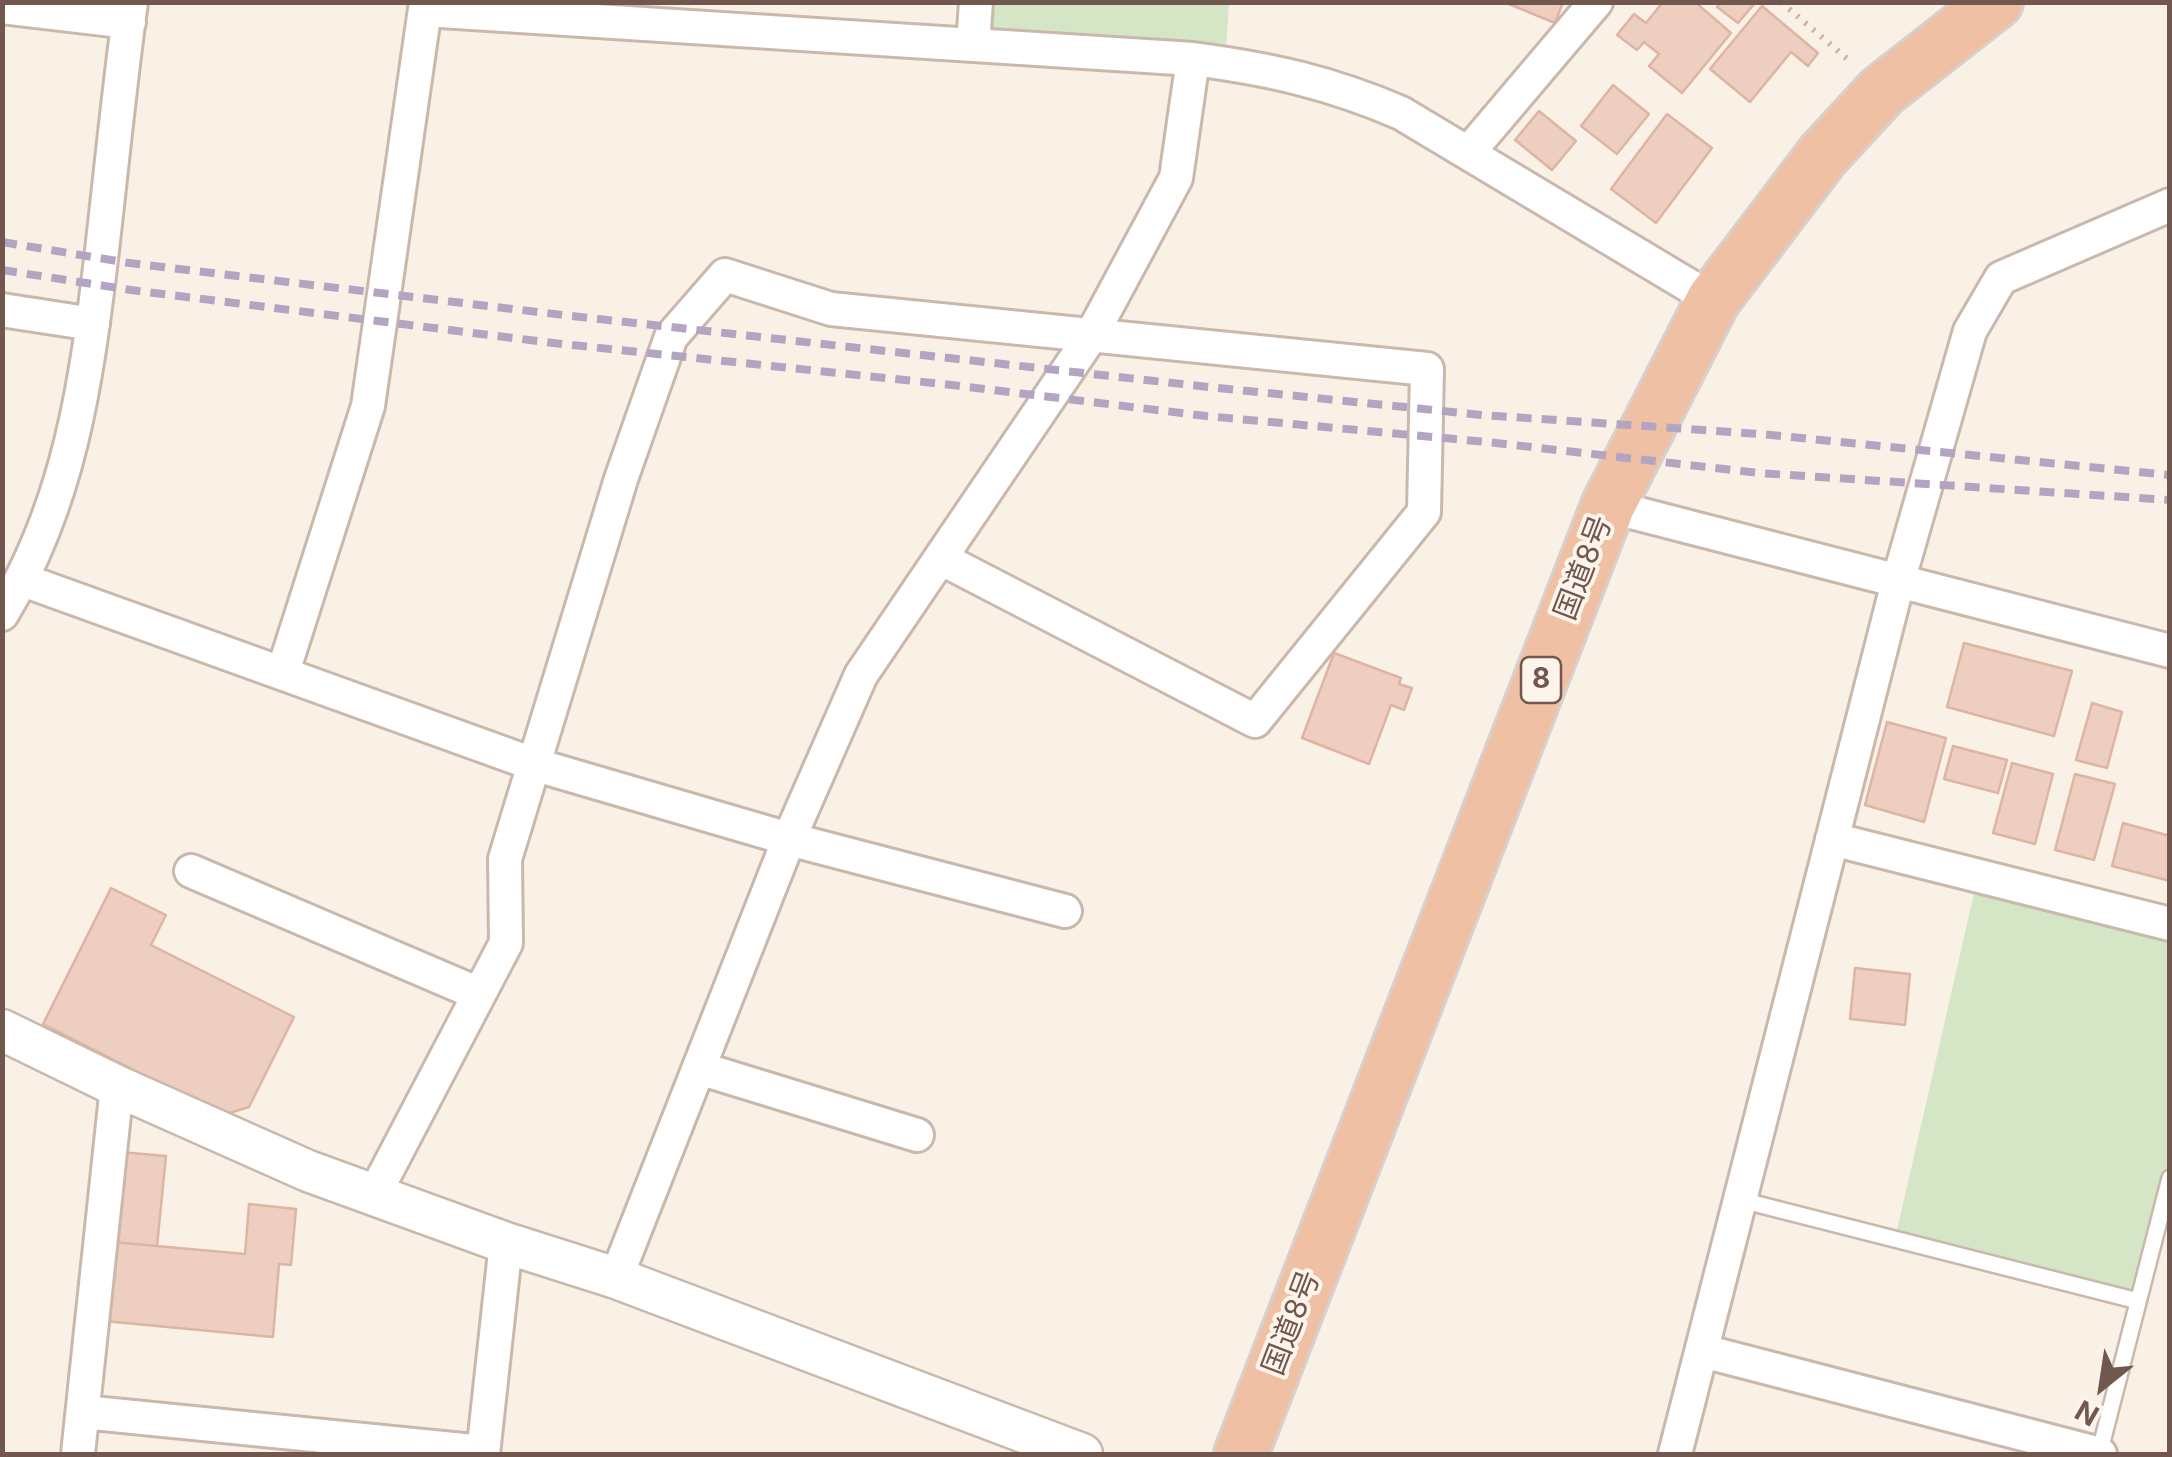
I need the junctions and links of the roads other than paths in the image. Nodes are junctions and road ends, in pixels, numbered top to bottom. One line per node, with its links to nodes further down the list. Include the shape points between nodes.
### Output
1 (976, 2): 7 (street)
2 (1596, 2): 9 (street)
3 (1996, 2): 11 (highway, 国道8号 / 8, via 1882,91 1822,156)
4 (2, 6): 6 (street)
5 (426, 6): 7 (street); 21 (street, via 368,406)
6 (130, 12): 13 (street)
7 (973, 45): 8 (street)
8 (1192, 59): 9 (street, via 1348,90); 14 (street, via 1176,178)
9 (1468, 154): 11 (street)
10 (2170, 205): 18 (street, via 2001,278 1970,331)
11 (1714, 300): 15 (highway, 国道8号 / 8)
12 (2, 310): 13 (street)
13 (93, 324): 17 (street, via 76,435)
14 (1092, 336): 16 (street); 16 (street, via 1428,369 1424,512 1256,721); 22 (street, via 831,309 725,274 671,337)
15 (1608, 506): 18 (street); 44 (highway, 国道8号 / 8)
16 (942, 559): 23 (street, via 861,674)
17 (23, 580): 19 (street); 21 (street)
18 (1898, 582): 20 (street); 24 (street)
19 (2, 614)
20 (2170, 650)
21 (283, 672): 22 (street)
22 (536, 765): 23 (street); 28 (street, via 506,858 506,944)
23 (788, 839): 26 (street); 30 (street)
24 (1832, 839): 27 (street); 35 (street)
25 (192, 871): 28 (street)
26 (1065, 911)
27 (2170, 924)
28 (479, 994): 34 (street)
29 (2, 1030): 31 (street)
30 (698, 1068): 32 (street); 37 (street)
31 (117, 1086): 34 (street); 40 (street)
32 (918, 1134)
33 (2170, 1178): 38 (lane)
34 (374, 1196): 36 (street)
35 (1741, 1200): 38 (lane); 39 (street)
36 (506, 1243): 37 (street); 41 (street)
37 (616, 1278): 43 (street)
38 (2138, 1301): 46 (lane)
39 (1703, 1352): 45 (street); 46 (street)
40 (83, 1412): 41 (street); 42 (street)
41 (483, 1453)
42 (78, 1454)
43 (1082, 1454)
44 (1241, 1454)
45 (1675, 1454)
46 (2099, 1454)

